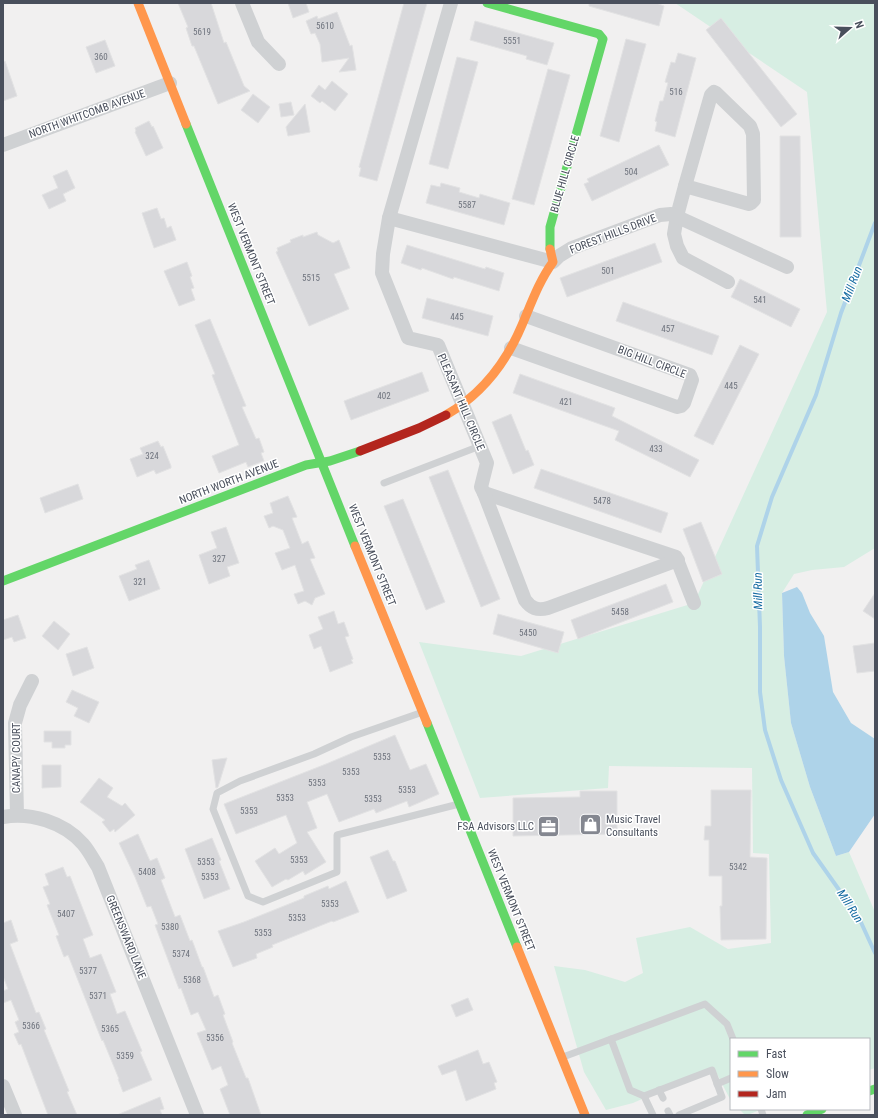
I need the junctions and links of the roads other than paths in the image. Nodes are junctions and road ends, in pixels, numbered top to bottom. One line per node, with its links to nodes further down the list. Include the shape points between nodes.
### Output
1 (138, 3): 6 (street, WEST VERMONT STREET)
2 (242, 3): 5 (street, via 258,42)
3 (451, 3): 10 (street)
4 (487, 3): 11 (street, BLUE HILL CIRCLE, via 599,34 603,39 550,227 550,254)
5 (279, 64)
6 (170, 83): 7 (street, NORTH WHITCOMB AVENUE); 18 (street, WEST VERMONT STREET)
7 (3, 145)
8 (685, 186): 8 (street, via 711,95 716,93 750,126 753,134 754,200 749,204); 9 (street)
9 (677, 216): 11 (street, FOREST HILLS DRIVE, via 660,215 570,250); 12 (street, FOREST HILLS DRIVE); 13 (street, via 674,234 683,258)
10 (389, 218): 11 (street); 16 (street, PLEASANT HILL CIRCLE, via 382,273 408,338 438,345)
11 (553, 262): 14 (street, via 543,275)
12 (787, 267)
13 (728, 282)
14 (526, 316): 15 (street); 15 (street, BIG HILL CIRCLE, via 690,375 692,380 684,403 677,407)
15 (511, 348): 16 (street, via 488,382)
16 (462, 405): 17 (street, PLEASANT HILL CIRCLE); 18 (street, NORTH WORTH AVENUE, via 421,428 334,460)
17 (480, 446): 19 (lane); 20 (street, PLEASANT HILL CIRCLE, via 487,463 481,487)
18 (321, 462): 22 (street, NORTH WORTH AVENUE, via 306,465); 25 (street, WEST VERMONT STREET)
19 (384, 483)
20 (484, 493): 21 (street, via 676,557); 21 (street, PLEASANT HILL CIRCLE, via 525,600 533,608 548,608)
21 (678, 560): 23 (street)
22 (3, 581)
23 (694, 603)
24 (32, 681): 27 (street, CANAPY COURT, via 20,705 15,723)
25 (422, 712): 26 (street, WEST VERMONT STREET); 26 (lane, via 351,737 314,754 240,781 217,793 213,809 248,896 263,902 337,872 337,835)
26 (460, 804): 30 (street, WEST VERMONT STREET)
27 (10, 816): 41 (street, GREENSWARD LANE, via 40,818 65,829 82,843 94,860)
28 (733, 1038): 29 (lane, via 727,1024 705,1004)
29 (611, 1039): 30 (lane); 37 (lane, via 630,1090)
30 (562, 1057): 42 (street, WEST VERMONT STREET)
31 (693, 1078): 33 (lane, via 712,1070); 34 (lane); 36 (lane, via 678,1087)
32 (730, 1078): 33 (lane)
33 (717, 1084): 44 (lane, via 722,1096 686,1108)
34 (696, 1085)
35 (3, 1086): 40 (street)
36 (660, 1090): 37 (lane); 38 (lane)
37 (644, 1096): 43 (lane)
38 (663, 1098)
39 (820, 1110): 45 (street)
40 (15, 1115)
41 (197, 1115)
42 (585, 1115)
43 (653, 1115)
44 (679, 1115)
45 (807, 1115)

